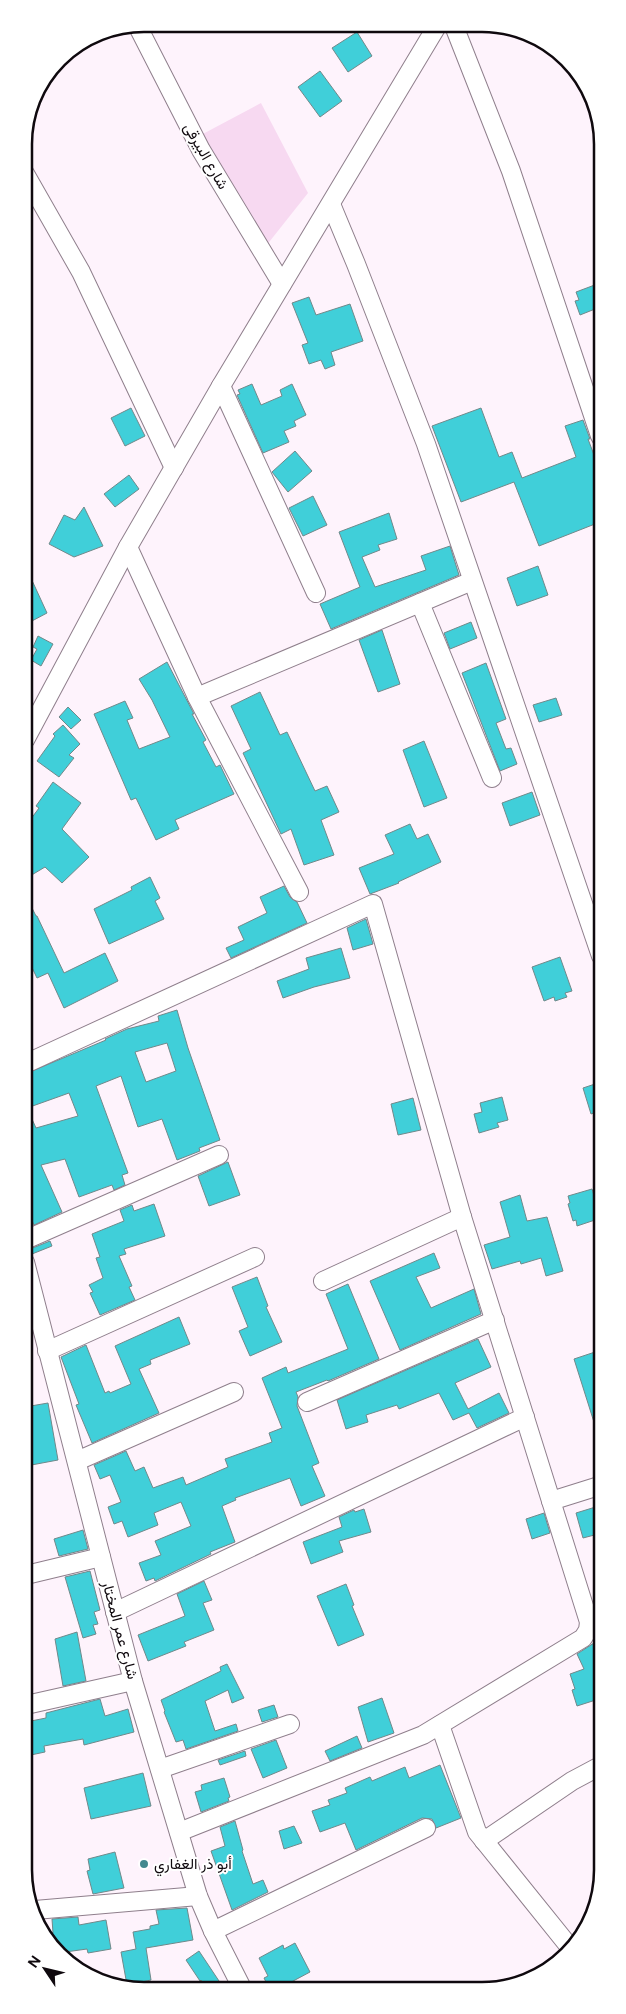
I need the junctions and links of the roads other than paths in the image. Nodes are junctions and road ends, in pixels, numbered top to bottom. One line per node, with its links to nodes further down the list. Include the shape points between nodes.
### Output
1 (141, 32): 6 (street, شارع البيرقى, via 201,150)
2 (433, 32): 5 (street)
3 (456, 32): 8 (street, via 511,171)
4 (33, 188): 9 (street, via 81,272)
5 (330, 204): 6 (street); 11 (street, via 426,444)
6 (282, 284): 7 (street)
7 (221, 386): 9 (street); 12 (street)
8 (594, 418)
9 (174, 468): 10 (street)
10 (128, 548): 14 (street); 15 (street)
11 (472, 581): 13 (street); 18 (street)
12 (316, 593)
13 (420, 603): 14 (street); 16 (street)
14 (197, 697): 17 (street)
15 (33, 726)
16 (492, 778)
17 (299, 892)
18 (594, 934)
19 (32, 1061): 21 (street, via 373,904)
20 (219, 1155): 22 (street)
21 (462, 1217): 24 (street); 26 (street)
22 (32, 1237)
23 (256, 1257): 27 (street)
24 (323, 1281)
25 (32, 1292): 27 (street, شارع عمر المختار)
26 (495, 1320): 29 (street); 30 (street)
27 (47, 1351): 31 (street, شارع عمر المختار)
28 (234, 1392): 31 (street)
29 (307, 1402)
30 (525, 1417): 33 (street); 36 (street)
31 (77, 1461): 34 (street, شارع عمر المختار)
32 (593, 1488): 33 (street)
33 (551, 1501): 40 (street, via 589,1622 588,1630 583,1638)
34 (102, 1557): 35 (street); 36 (street, شارع عمر المختار)
35 (32, 1574)
36 (115, 1612): 37 (street, شارع عمر المختار)
37 (133, 1681): 38 (street); 41 (street, شارع عمر المختار)
38 (32, 1704)
39 (290, 1724): 41 (street)
40 (440, 1725): 44 (street, via 423,1735); 45 (street, via 477,1832)
41 (160, 1769): 44 (street, شارع عمر المختار)
42 (593, 1770): 45 (street)
43 (426, 1828): 48 (street)
44 (179, 1832): 46 (street, شارع عمر المختار)
45 (484, 1841): 49 (street)
46 (198, 1896): 47 (street); 48 (street, شارع عمر المختار)
47 (40, 1910)
48 (213, 1931): 50 (street, شارع عمر المختار)
49 (566, 1943)
50 (239, 1982)

